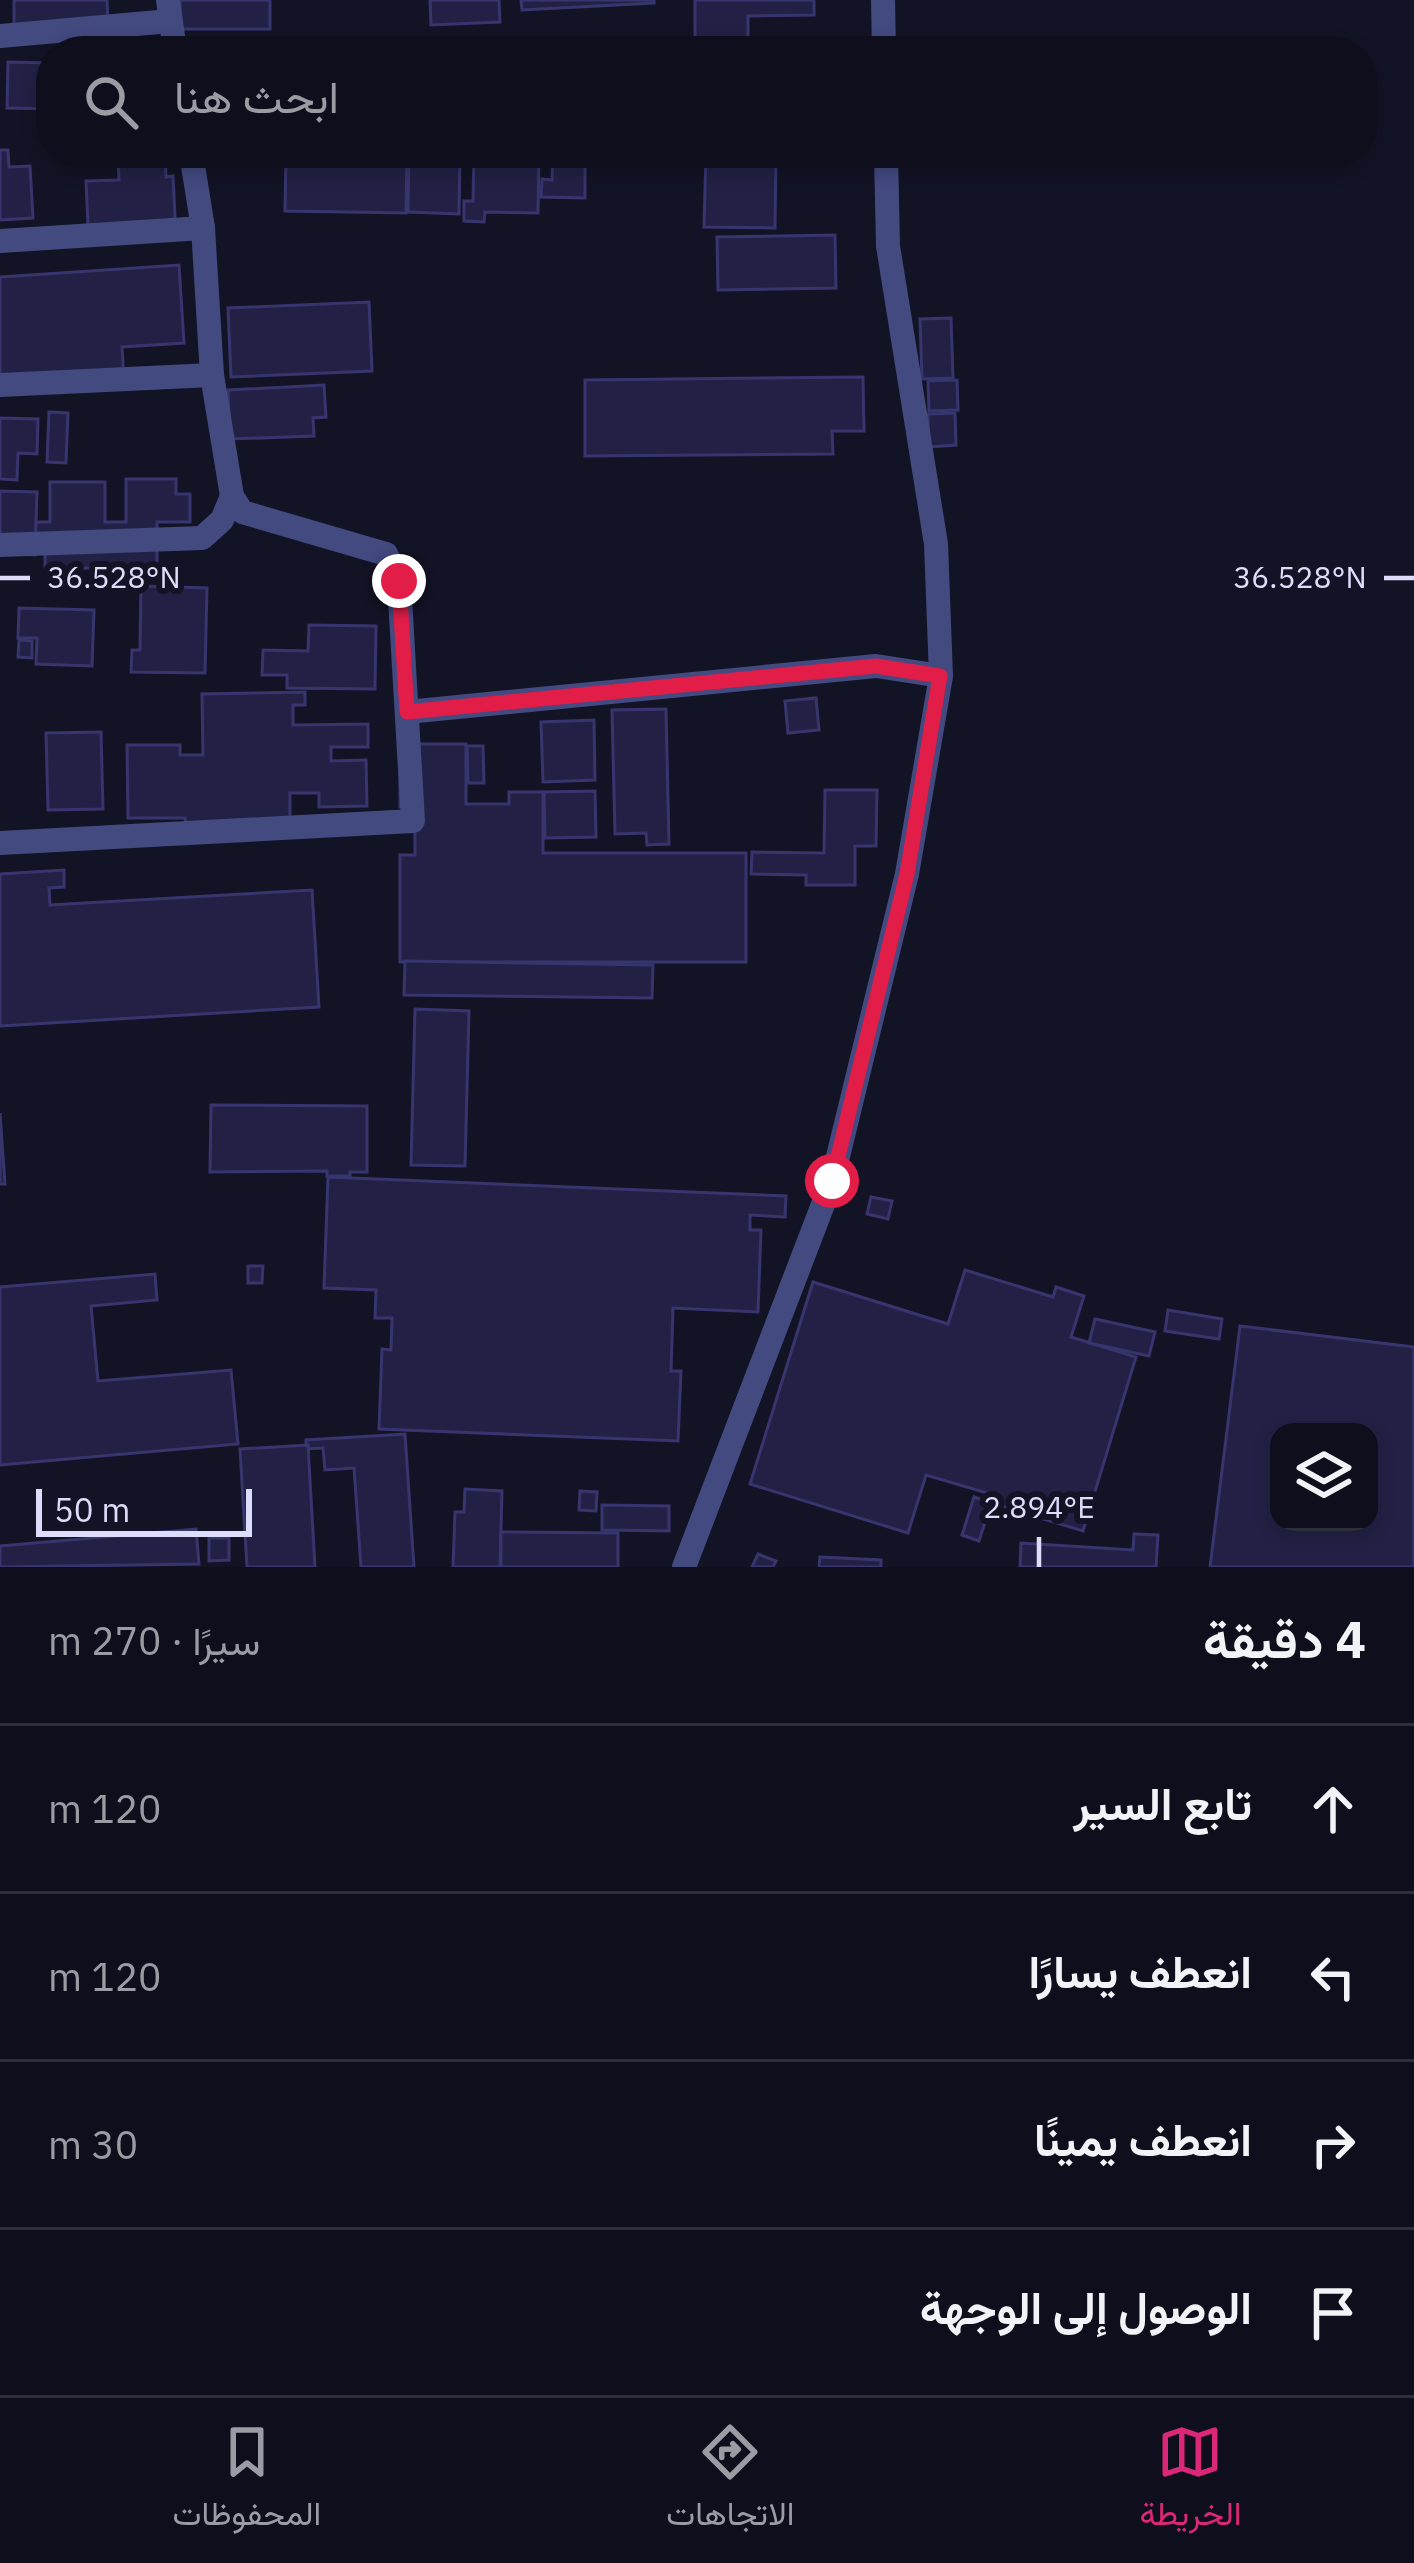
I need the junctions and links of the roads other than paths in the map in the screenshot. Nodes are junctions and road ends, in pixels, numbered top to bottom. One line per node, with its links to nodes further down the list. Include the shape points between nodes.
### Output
1 (884, 0): 4 (street)
2 (169, 11): 3 (street)
3 (0, 36)
4 (884, 36)
5 (193, 168): 7 (street)
6 (886, 168): 13 (street, via 888,246 936,544)
7 (203, 228): 8 (street); 9 (street)
8 (0, 241)
9 (212, 375): 10 (street); 11 (street)
10 (0, 385)
11 (232, 496): 12 (street, via 202,538); 14 (street, via 242,512 386,554 399,581)
12 (0, 545)
13 (940, 676): 14 (street, via 876,666); 16 (street, via 907,874 832,1181)
14 (407, 712): 15 (street, via 413,820)
15 (0, 843)
16 (684, 1567)

